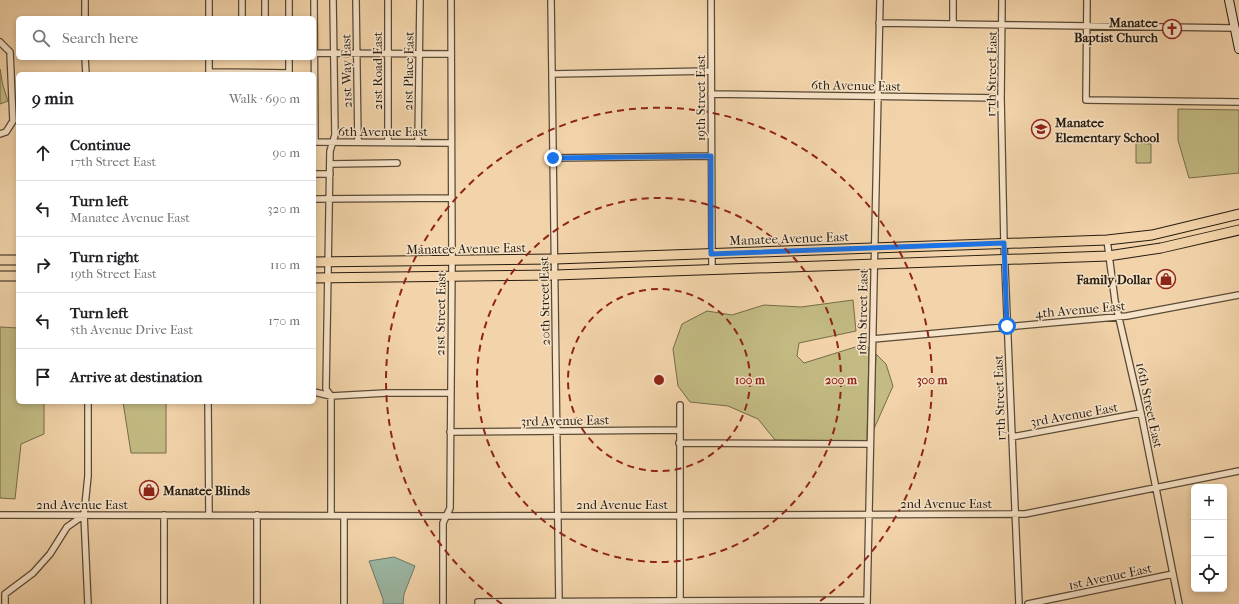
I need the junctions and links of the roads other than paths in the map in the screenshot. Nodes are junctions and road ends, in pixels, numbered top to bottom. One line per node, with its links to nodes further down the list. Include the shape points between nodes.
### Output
1 (85, 0): 19 (street)
2 (209, 0): 20 (street)
3 (242, 0): 21 (street)
4 (265, 0): 22 (street)
5 (289, 0): 23 (street)
6 (314, 0): 24 (street)
7 (334, 0): 35 (street)
8 (356, 0): 36 (street, 21st Way East)
9 (388, 0): 37 (street, 21st Road East)
10 (420, 0): 38 (street, 21st Place East)
11 (451, 0): 39 (street, 21st Street East)
12 (551, 0): 49 (street, 20th Street East)
13 (711, 0): 44 (street, 19th Street East)
14 (880, 0): 25 (street, 18th Street East)
15 (954, 0): 26 (street)
16 (1002, 0): 27 (street, 17th Street East)
17 (1087, 0): 28 (street)
18 (1229, 0): 29 (main road)
19 (85, 16)
20 (209, 16)
21 (242, 16)
22 (265, 16)
23 (289, 16)
24 (314, 16)
25 (879, 23): 26 (street); 51 (street, 18th Street East)
26 (953, 24): 27 (street)
27 (1002, 25): 28 (street); 52 (street, 17th Street East)
28 (1087, 25): 29 (street); 53 (street, via 1086,100)
29 (1235, 28): 31 (main road)
30 (0, 42): 32 (street)
31 (1239, 48)
32 (10, 52): 33 (street); 54 (street, via 13,122 6,132)
33 (16, 52)
34 (316, 53): 35 (street)
35 (334, 53): 36 (street); 56 (street, via 335,135)
36 (357, 53): 37 (street); 57 (street, 21st Way East)
37 (388, 53): 38 (street); 58 (street, 21st Road East)
38 (419, 54): 39 (street); 59 (street, 21st Place East)
39 (451, 54): 60 (street, 21st Street East)
40 (86, 60): 45 (street)
41 (210, 60): 46 (street)
42 (289, 60): 47 (street)
43 (314, 60): 48 (street)
44 (711, 71): 49 (street); 50 (street, 19th Street East)
45 (86, 72)
46 (209, 72)
47 (289, 72)
48 (314, 72)
49 (552, 74): 62 (street, 20th Street East)
50 (711, 94): 51 (street, 6th Avenue East); 61 (street, 19th Street East)
51 (878, 96): 52 (street, 6th Avenue East); 74 (street, 18th Street East)
52 (1001, 98): 73 (street, 17th Street East)
53 (1239, 102)
54 (0, 134)
55 (316, 142): 56 (street, 6th Avenue East)
56 (332, 142): 57 (street, 6th Avenue East); 64 (street)
57 (358, 142): 58 (street, 6th Avenue East)
58 (388, 142): 59 (street, 6th Avenue East)
59 (418, 143): 60 (street, 6th Avenue East)
60 (451, 143): 67 (street, 21st Street East)
61 (711, 156): 62 (street); 75 (street, 19th Street East)
62 (553, 158): 77 (street, 20th Street East)
63 (397, 163): 64 (street)
64 (330, 164): 66 (street)
65 (316, 174): 66 (street)
66 (330, 174): 69 (street)
67 (452, 198): 69 (street); 83 (street, 21st Street East)
68 (316, 199): 69 (street)
69 (330, 199): 82 (street)
70 (1239, 214): 72 (main road, Manatee Avenue East, via 1152,235)
71 (1239, 230): 76 (main road, via 1161,248)
72 (1107, 240): 73 (main road, Manatee Avenue East); 76 (street, 16th Street East)
73 (1004, 243): 74 (main road, Manatee Avenue East); 78 (street, 17th Street East)
74 (875, 248): 75 (main road, Manatee Avenue East); 84 (street, 18th Street East)
75 (711, 254): 77 (main road, Manatee Avenue East); 85 (street, 19th Street East)
76 (1108, 256): 78 (main road); 93 (street, 16th Street East)
77 (555, 259): 83 (main road, Manatee Avenue East); 86 (street, 20th Street East)
78 (1004, 259): 84 (main road); 94 (street, 17th Street East)
79 (0, 260): 80 (main road)
80 (16, 260)
81 (316, 262): 82 (main road, Manatee Avenue East)
82 (330, 262): 83 (main road, Manatee Avenue East); 91 (street)
83 (452, 262): 89 (street, 21st Street East)
84 (874, 264): 85 (main road); 95 (street, 18th Street East)
85 (712, 269): 86 (main road)
86 (555, 275): 89 (main road); 103 (street, 20th Street East)
87 (0, 276): 88 (main road)
88 (16, 276)
89 (451, 277): 91 (main road); 97 (street, 21st Street East)
90 (316, 278): 91 (main road)
91 (329, 278): 98 (street, via 326,389)
92 (1239, 295): 93 (street, 4th Avenue East)
93 (1119, 317): 94 (street, 4th Avenue East); 102 (street, 16th Street East)
94 (1007, 326): 95 (street, 4th Avenue East); 106 (street, 17th Street East)
95 (873, 339): 108 (street, 18th Street East)
96 (316, 392): 98 (street)
97 (450, 393): 98 (street); 105 (street, 21st Street East)
98 (331, 396): 117 (street)
99 (88, 404): 113 (street, via 88,476)
100 (208, 404): 115 (street)
101 (680, 405): 104 (street)
102 (1140, 414): 106 (street, 3rd Avenue East); 110 (street, 16th Street East)
103 (557, 430): 104 (street, 3rd Avenue East); 105 (street, 3rd Avenue East); 118 (street, 20th Street East)
104 (680, 430): 107 (street)
105 (450, 432): 122 (street, 21st Street East, via 450,508)
106 (1012, 437): 112 (street, 17th Street East)
107 (679, 443): 108 (street); 119 (street)
108 (870, 444): 120 (street, 18th Street East)
109 (1239, 471): 110 (street, 2nd Avenue East)
110 (1156, 487): 112 (street, 2nd Avenue East); 123 (street, 16th Street East)
111 (0, 514): 113 (street, 2nd Avenue East)
112 (1015, 514): 120 (street, 2nd Avenue East); 135 (street, 17th Street East)
113 (84, 515): 114 (street, 2nd Avenue East); 124 (street, via 67,527 50,554 33,573); 131 (street)
114 (164, 515): 115 (street, 2nd Avenue East); 132 (street)
115 (209, 515): 116 (street, 2nd Avenue East)
116 (257, 515): 117 (street, 2nd Avenue East); 133 (street)
117 (331, 515): 121 (street, 2nd Avenue East)
118 (558, 515): 119 (street, 2nd Avenue East); 122 (street, 2nd Avenue East); 129 (street, 20th Street East)
119 (679, 515): 120 (street, 2nd Avenue East); 126 (street)
120 (870, 515): 127 (street, 18th Street East)
121 (344, 516): 122 (street, 2nd Avenue East); 134 (street)
122 (446, 516): 128 (street, 21st Street East, via 443,523)
123 (1173, 574): 136 (street, 1st Avenue East); 137 (street, 16th Street East)
124 (3, 595): 130 (street)
125 (478, 602): 129 (street)
126 (680, 602): 127 (street); 129 (street)
127 (867, 602)
128 (443, 603)
129 (559, 603)
130 (5, 604)
131 (88, 604)
132 (164, 604)
133 (257, 604)
134 (344, 604)
135 (1019, 604)
136 (1028, 604)
137 (1179, 604)

